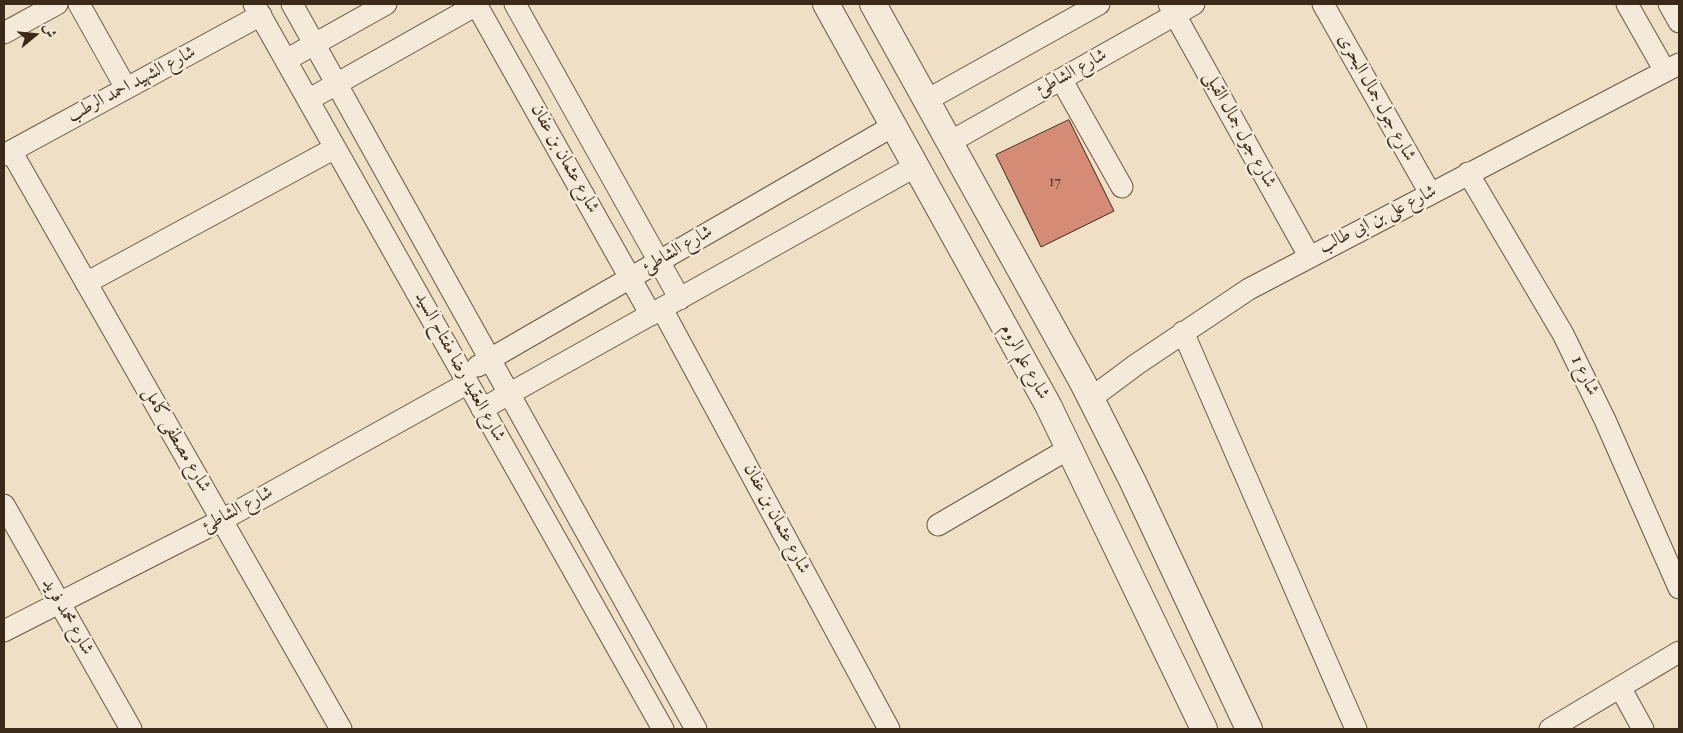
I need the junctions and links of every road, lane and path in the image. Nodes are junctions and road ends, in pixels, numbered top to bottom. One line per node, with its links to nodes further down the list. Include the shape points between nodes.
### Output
1 (57, 4): 17 (street)
2 (78, 4): 23 (street)
3 (292, 4): 18 (street, شارع العقيد رضا مفتاح السيد)
4 (386, 4): 18 (street)
5 (477, 4): 22 (street); 36 (street, شارع عثمان بن عفان)
6 (515, 4): 35 (street, شارع عثمان بن عفان)
7 (826, 4): 26 (street, شارع علم الروم)
8 (873, 4): 25 (street)
9 (1099, 4): 25 (street)
10 (1194, 4): 14 (street, شارع الشاطئ)
11 (1323, 4): 33 (street, شارع جول جمال البحرى)
12 (1627, 4): 20 (street)
13 (1669, 4): 16 (street)
14 (1172, 9): 21 (street, شارع الشاطئ); 34 (street, شارع جول جمال القبلى)
15 (258, 10): 19 (street, شارع العقيد رضا مفتاح السيد); 23 (street, شارع الشهيد احمد الرطب)
16 (1679, 22)
17 (4, 33)
18 (314, 44): 19 (street); 22 (street, شارع العقيد رضا مفتاح السيد)
19 (286, 60): 24 (street, شارع العقيد رضا مفتاح السيد)
20 (1672, 67): 31 (street, شارع على بن ابى طالب)
21 (1061, 79): 27 (street, شارع الشاطئ); 32 (street)
22 (336, 84): 24 (street); 42 (street, شارع العقيد رضا مفتاح السيد)
23 (126, 88): 29 (street, شارع الشهيد احمد الرطب)
24 (308, 100): 28 (street, شارع العقيد رضا مفتاح السيد)
25 (927, 100): 27 (street)
26 (893, 126): 30 (street, شارع علم الروم); 35 (street, شارع الشاطئ)
27 (950, 142): 39 (street)
28 (335, 148): 37 (street); 43 (street, شارع العقيد رضا مفتاح السيد)
29 (6, 152): 37 (street, شارع مصطفى كامل)
30 (916, 166): 38 (street); 41 (street, شارع علم الروم)
31 (1468, 174): 33 (street, شارع على بن ابى طالب); 52 (street, شارع 1, via 1563,334)
32 (1122, 187)
33 (1430, 193): 34 (street, شارع على بن ابى طالب)
34 (1309, 256): 40 (street, شارع على بن ابى طالب, via 1249,289)
35 (659, 261): 36 (street, شارع الشاطئ); 38 (street, شارع عثمان بن عفان)
36 (630, 278): 38 (street, شارع عثمان بن عفان); 42 (street, شارع الشاطئ)
37 (86, 283): 50 (street, شارع مصطفى كامل)
38 (664, 307): 45 (street); 61 (street, شارع عثمان بن عفان)
39 (1053, 330): 41 (street, via 1034,346); 44 (street)
40 (1183, 332): 44 (street, شارع على بن ابى طالب); 64 (street)
41 (1018, 351): 46 (street, شارع علم الروم)
42 (490, 359): 43 (street, شارع الشاطئ); 45 (street, شارع العقيد رضا مفتاح السيد)
43 (466, 379): 47 (street, شارع العقيد رضا مفتاح السيد); 50 (street, شارع الشاطئ)
44 (1086, 391): 46 (street, via 1059,392); 63 (street)
45 (510, 394): 47 (street); 60 (street, شارع العقيد رضا مفتاح السيد)
46 (1048, 405): 48 (street, شارع علم الروم)
47 (482, 409): 57 (street, شارع العقيد رضا مفتاح السيد)
48 (1070, 448): 51 (street); 62 (street, شارع علم الروم)
49 (4, 505): 53 (street, شارع محمد فريد)
50 (222, 520): 53 (street, شارع الشاطئ); 59 (street, شارع مصطفى كامل)
51 (938, 525)
52 (1679, 588)
53 (59, 603): 54 (street, شارع الشاطئ); 58 (street, شارع محمد فريد)
54 (4, 632)
55 (1679, 652): 56 (street)
56 (1621, 689): 65 (street); 66 (street)
57 (659, 728)
58 (131, 729)
59 (341, 729)
60 (696, 729)
61 (889, 729)
62 (1204, 729)
63 (1249, 729)
64 (1356, 729)
65 (1550, 729)
66 (1643, 729)

